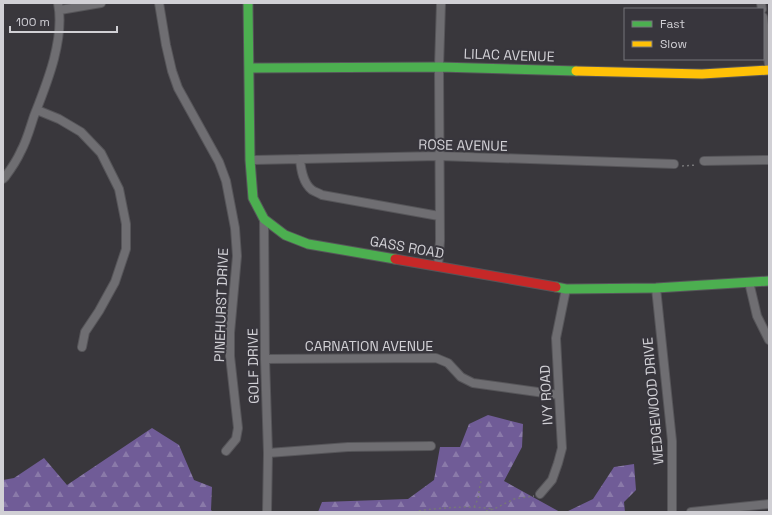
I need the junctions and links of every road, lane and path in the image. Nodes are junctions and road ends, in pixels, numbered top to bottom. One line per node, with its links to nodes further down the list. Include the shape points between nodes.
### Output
1 (100, 3): 5 (street)
2 (159, 3): 31 (street, PINEHURST DRIVE, via 172,71 178,88 219,162 226,181 235,228 237,256 230,356 238,428 236,439)
3 (248, 3): 9 (street, GASS ROAD)
4 (440, 3): 8 (street)
5 (59, 6): 11 (street, via 60,24 56,50)
6 (764, 25): 7 (street)
7 (769, 65)
8 (439, 67): 9 (street, LILAC AVENUE); 10 (street, LILAC AVENUE, via 702,74); 12 (street)
9 (249, 68): 14 (street, GASS ROAD)
10 (769, 70)
11 (37, 110): 18 (street, via 22,151); 27 (street, via 81,132 101,153 119,189 126,224 126,248 115,282 85,332)
12 (439, 156): 13 (street, ROSE AVENUE); 17 (street, ROSE AVENUE); 19 (street)
13 (300, 159): 14 (street, ROSE AVENUE); 19 (street, via 306,184 322,195)
14 (250, 160): 20 (street, GASS ROAD, via 253,198)
15 (769, 160): 16 (street)
16 (704, 161): 17 (path, via 697,165)
17 (674, 164)
18 (3, 179)
19 (439, 216): 21 (street)
20 (264, 219): 21 (street, GASS ROAD, via 285,235 308,244); 28 (street, GOLF DRIVE)
21 (438, 266): 24 (street, GASS ROAD)
22 (769, 280): 23 (street, GASS ROAD)
23 (748, 282): 25 (street, GASS ROAD); 26 (street, via 756,316)
24 (566, 288): 25 (street, GASS ROAD); 29 (street, IVY ROAD, via 556,338)
25 (656, 288): 41 (street, WEDGEWOOD DRIVE, via 672,441)
26 (769, 340)
27 (82, 347)
28 (265, 359): 29 (street, CARNATION AVENUE, via 436,358 448,363 461,377 473,383); 32 (street, GOLF DRIVE)
29 (559, 395): 34 (street, IVY ROAD, via 562,448 552,480)
30 (431, 446): 32 (street, via 348,447)
31 (226, 451)
32 (268, 453): 38 (street, GOLF DRIVE)
33 (482, 478): 36 (path)
34 (540, 494): 37 (path, via 514,499)
35 (769, 504): 42 (street)
36 (474, 507): 37 (path); 39 (path)
37 (494, 509): 40 (path)
38 (267, 512)
39 (414, 512)
40 (481, 512)
41 (672, 512)
42 (691, 512)

